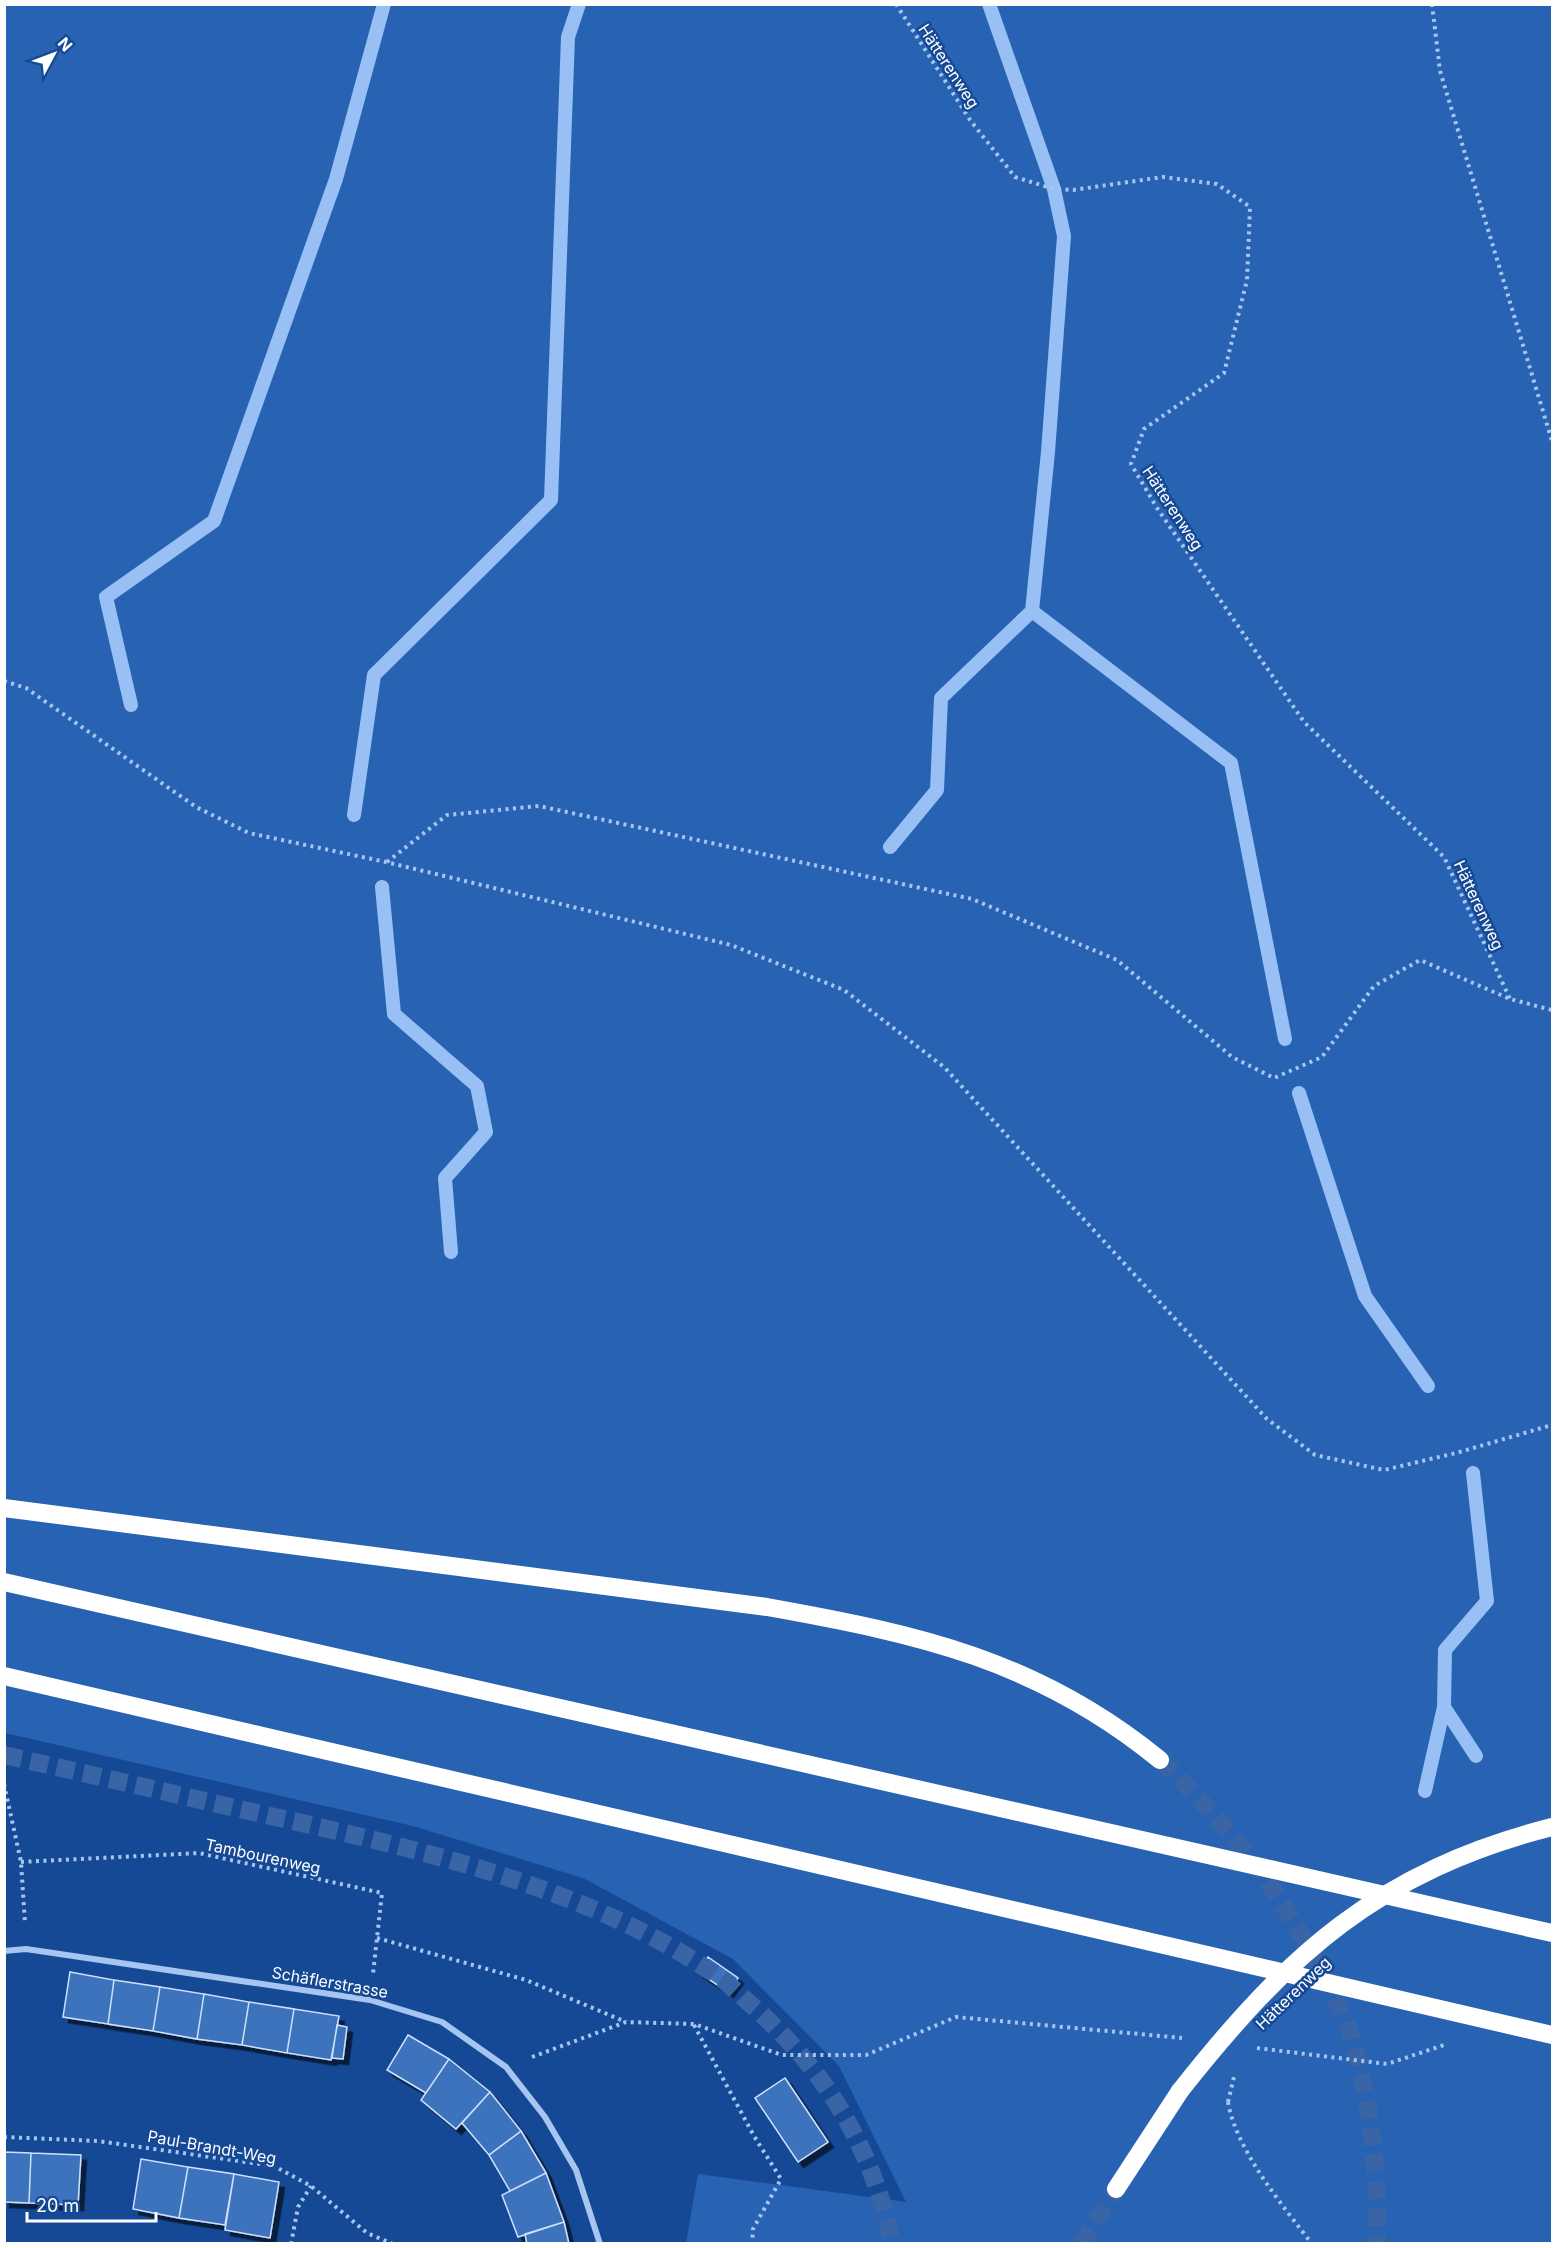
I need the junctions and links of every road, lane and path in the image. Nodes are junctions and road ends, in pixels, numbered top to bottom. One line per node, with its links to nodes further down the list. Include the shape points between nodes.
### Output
1 (896, 4): 6 (path, Hätterenweg, via 970,120 1015,177 1054,189 1073,190 1163,177 1217,184 1250,207 1247,280 1224,373 1144,429 1131,464 1304,722 1444,857)
2 (1432, 4): 3 (path, via 1440,71)
3 (1552, 441)
4 (4, 681): 5 (path, via 26,688 196,807 249,833)
5 (386, 862): 6 (path, via 447,815 539,806 972,898 1117,960 1232,1057 1274,1078 1322,1057 1374,986 1420,960); 8 (path, via 731,945 843,990 944,1067 1267,1419 1315,1455 1384,1470)
6 (1510, 999): 7 (path)
7 (1552, 1010)
8 (1552, 1425)
9 (4, 1508): 12 (highway, via 767,1606 880,1628 983,1658 1028,1676 1099,1714)
10 (4, 1582): 16 (highway)
11 (4, 1676): 23 (highway)
12 (1160, 1760)
13 (4, 1784): 15 (path)
14 (1552, 1827): 33 (highway, bridge, via 1492,1844 1417,1877 1355,1912 1310,1947 1271,1984 1180,2091)
15 (21, 1862): 17 (path, Tambourenweg, via 211,1856 382,1893); 18 (path)
16 (1552, 1933)
17 (377, 1938): 20 (path, Tambourenweg); 21 (path, via 526,1980)
18 (26, 1949): 19 (street, Schäflerstrasse); 20 (street, Schäflerstrasse)
19 (4, 1951)
20 (370, 2000): 29 (street, Schäflerstrasse, via 442,2022)
21 (626, 2022): 22 (path); 29 (path)
22 (694, 2024): 25 (path, via 782,2055 866,2055 956,2016); 37 (path, via 781,2179 753,2229)
23 (1552, 2035)
24 (1263, 2039): 27 (path, Hätterenweg)
25 (1192, 2040)
26 (1249, 2047): 28 (path)
27 (1248, 2056)
28 (1387, 2064)
29 (506, 2067): 36 (street, Schäflerstrasse, via 545,2117 576,2170)
30 (1239, 2071): 38 (path, bridge, via 1228,2102 1231,2120 1271,2189)
31 (4, 2137): 32 (path, Paul-Brandt-Weg, via 98,2141 274,2166)
32 (311, 2186): 34 (path, via 298,2207); 35 (path, Paul-Brandt-Weg, via 367,2233)
33 (1116, 2189)
34 (291, 2244)
35 (393, 2244)
36 (600, 2244)
37 (752, 2244)
38 (1312, 2244)

